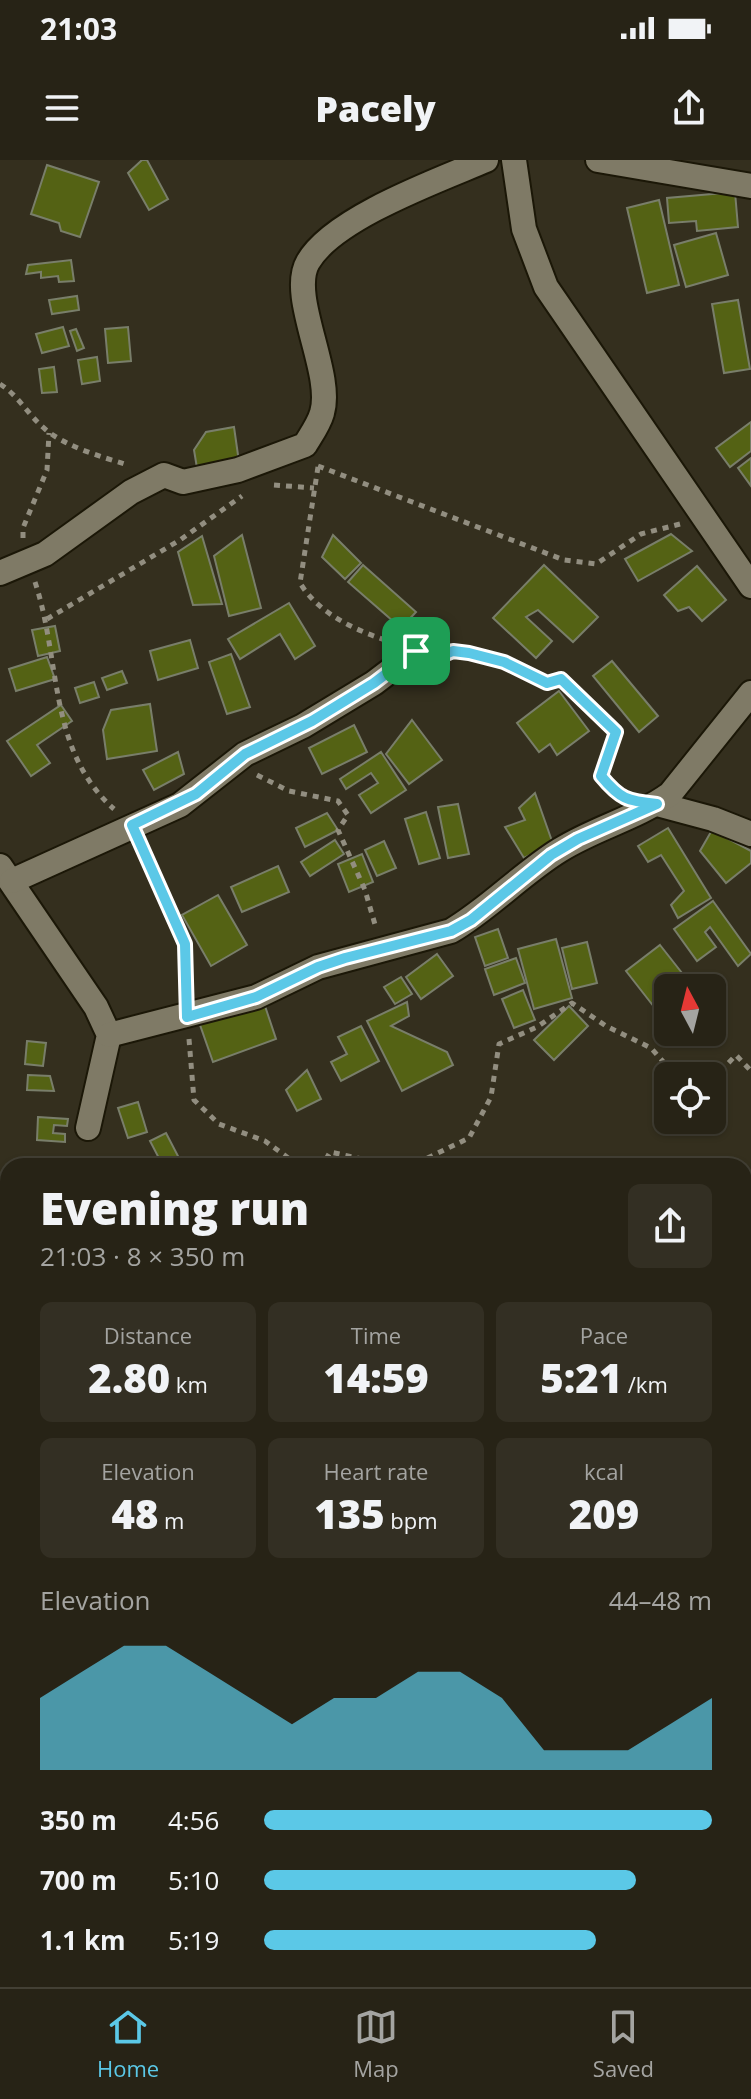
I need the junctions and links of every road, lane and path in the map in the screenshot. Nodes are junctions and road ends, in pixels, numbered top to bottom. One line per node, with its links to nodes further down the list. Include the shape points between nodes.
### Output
1 (486, 160): 7 (street, via 350,223 306,264 303,286 322,377 323,410 305,445)
2 (514, 160): 13 (street, via 524,229 546,287)
3 (598, 160): 4 (street)
4 (751, 186)
5 (0, 384): 6 (path)
6 (49, 433): 9 (path); 14 (path, via 47,470 23,528)
7 (278, 456): 8 (path); 9 (street, via 183,482)
8 (318, 465): 11 (path); 13 (path, via 564,560 596,564 641,534 684,523)
9 (164, 475): 14 (street)
10 (261, 486): 11 (path)
11 (314, 488): 18 (path, via 300,583 331,616)
12 (246, 494): 17 (path)
13 (709, 524): 16 (street)
14 (26, 562): 15 (street); 17 (path)
15 (0, 573)
16 (751, 586)
17 (47, 619): 22 (path, via 55,679 77,764)
18 (416, 651): 20 (street, via 312,721); 21 (path, via 436,658 460,651 504,662 547,683 561,679 616,732 601,776 616,794)
19 (751, 693): 21 (street)
20 (230, 765): 22 (street, via 196,794); 25 (path, via 289,791 338,801 348,815 338,830 365,890)
21 (657, 804): 23 (street); 25 (street, via 551,855 451,931)
22 (132, 825): 24 (street); 26 (path, via 185,944)
23 (751, 834)
24 (6, 874): 27 (street, via 96,1007)
25 (382, 948): 26 (street, via 318,967 256,997)
26 (187, 1017): 27 (street); 32 (path, via 194,1100 219,1124 265,1141)
27 (109, 1035): 31 (street)
28 (664, 1062): 35 (path, via 651,1048 572,1003 499,1044 491,1097 469,1138)
29 (726, 1065): 30 (path, via 736,1055)
30 (751, 1071)
31 (88, 1128)
32 (288, 1158)
33 (327, 1158): 34 (path, via 330,1152)
34 (358, 1158)
35 (427, 1158)

